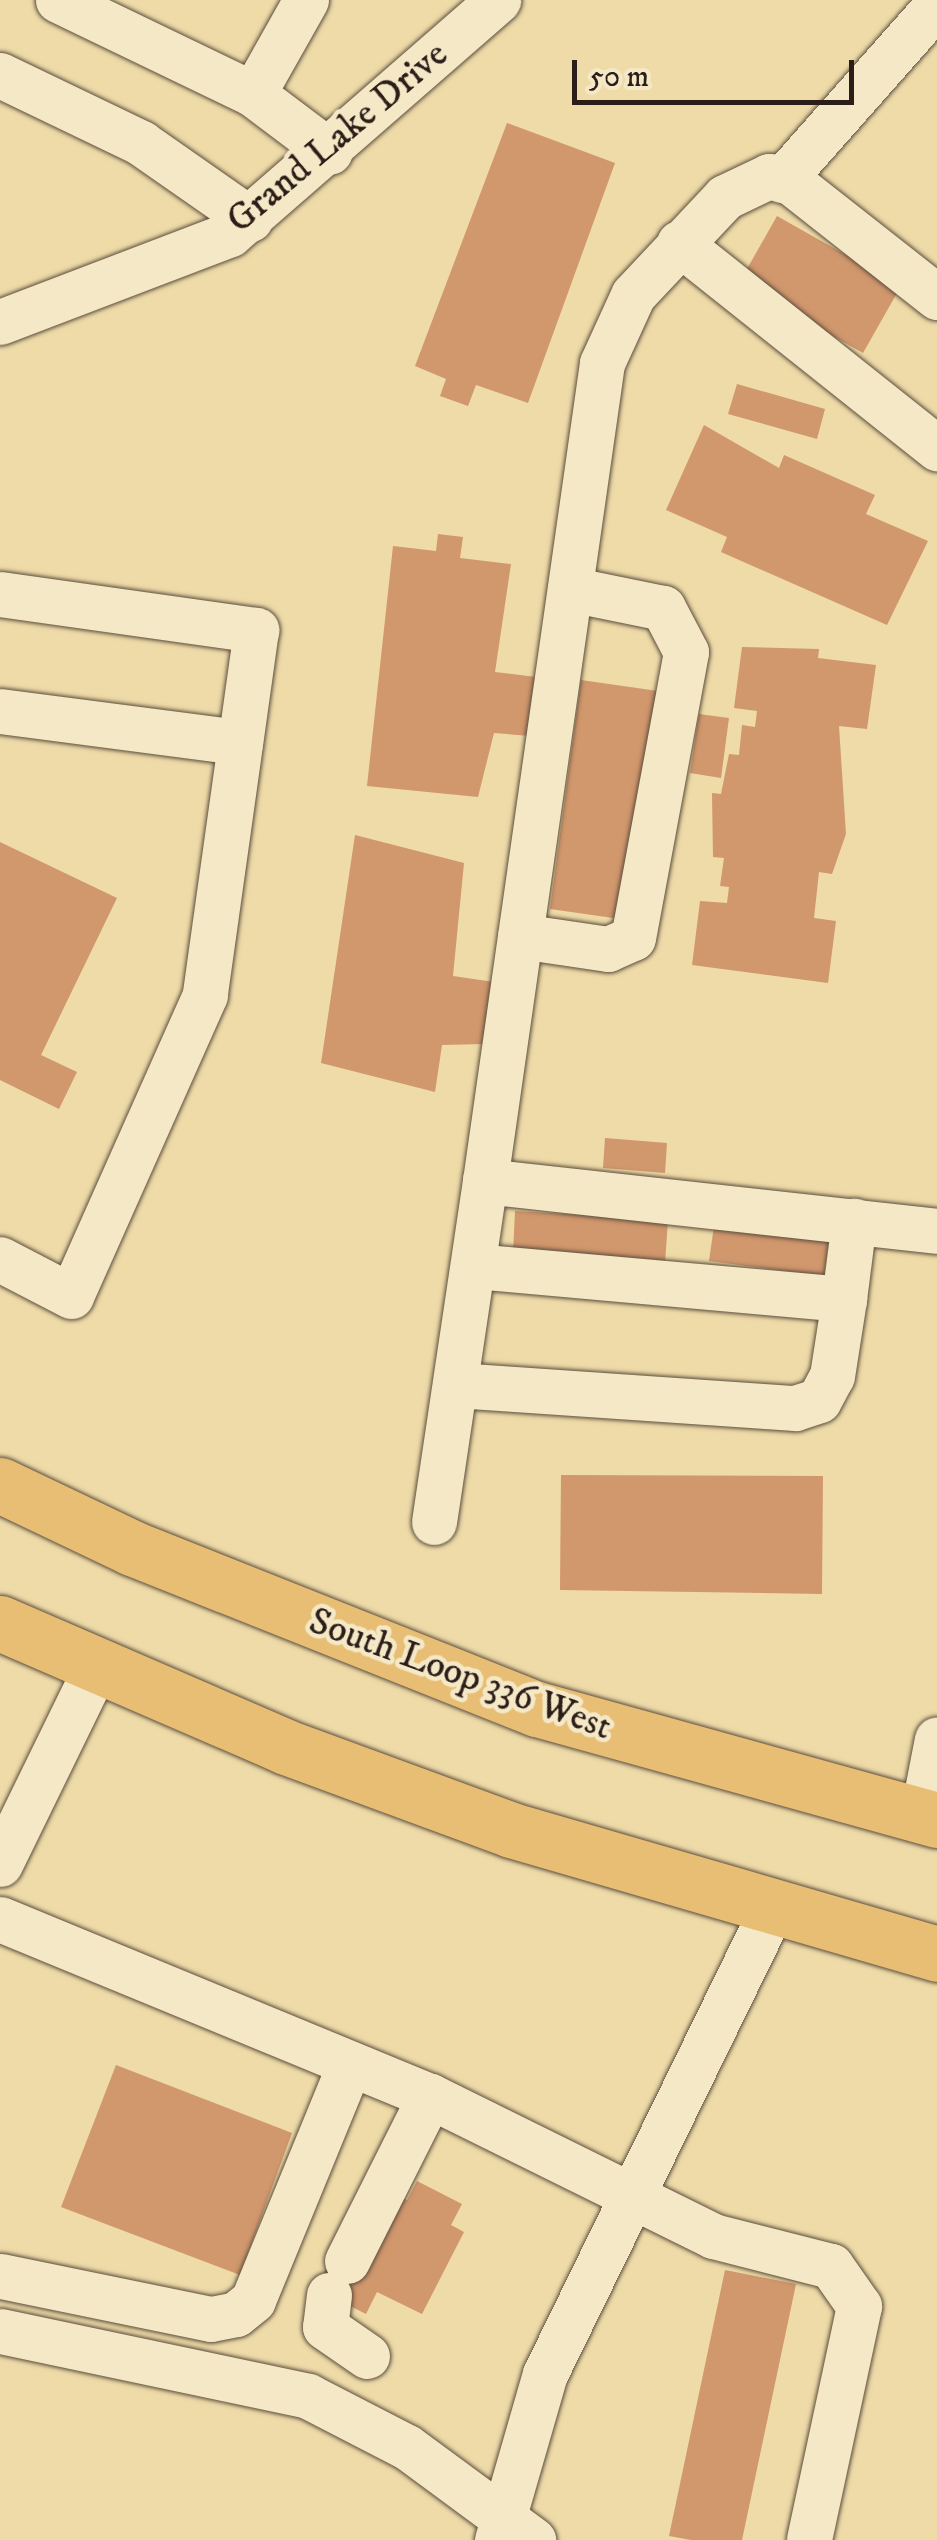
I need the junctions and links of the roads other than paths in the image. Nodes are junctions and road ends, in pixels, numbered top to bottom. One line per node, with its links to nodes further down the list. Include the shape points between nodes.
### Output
1 (58, 0): 6 (street)
2 (306, 0): 6 (street)
3 (498, 0): 7 (street, Grand Lake Drive)
4 (937, 5): 8 (street)
5 (0, 76): 9 (street, via 141,143)
6 (253, 94): 7 (street)
7 (330, 152): 9 (street, Grand Lake Drive)
8 (782, 180): 10 (street, via 746,182); 11 (street)
9 (250, 219): 12 (street, Grand Lake Drive, via 166,265)
10 (679, 243): 13 (street); 14 (street, via 634,295 602,363)
11 (937, 297)
12 (0, 322)
13 (937, 448)
14 (570, 589): 18 (street); 18 (street, via 663,608 686,652 634,938 608,948)
15 (0, 594): 17 (street, via 256,630)
16 (0, 711): 17 (street)
17 (240, 742): 22 (street, via 205,996 71,1296)
18 (520, 936): 19 (street)
19 (485, 1180): 20 (street); 23 (street)
20 (854, 1221): 21 (street); 24 (street)
21 (937, 1231)
22 (0, 1258)
23 (475, 1266): 24 (street); 25 (street)
24 (844, 1298): 25 (street, via 829,1390 795,1408)
25 (456, 1385): 27 (street)
26 (0, 1485): 31 (main road, South Loop 336 West, via 168,1563 537,1709)
27 (434, 1522)
28 (0, 1623): 29 (main road)
29 (94, 1669): 32 (street); 33 (main road, via 511,1830)
30 (937, 1739): 31 (street)
31 (930, 1818)
32 (0, 1864)
33 (771, 1911): 35 (main road); 38 (street)
34 (0, 1919): 36 (street)
35 (937, 1954)
36 (350, 2064): 37 (street); 39 (street, via 253,2300 236,2314 211,2319)
37 (430, 2096): 38 (street); 41 (street, via 338,2278 325,2327)
38 (631, 2200): 42 (street, via 522,2428); 43 (street, via 713,2236 831,2266 850,2282 859,2306)
39 (1, 2276)
40 (0, 2331): 42 (street, via 308,2396 407,2446)
41 (367, 2356)
42 (510, 2532)
43 (809, 2540)

